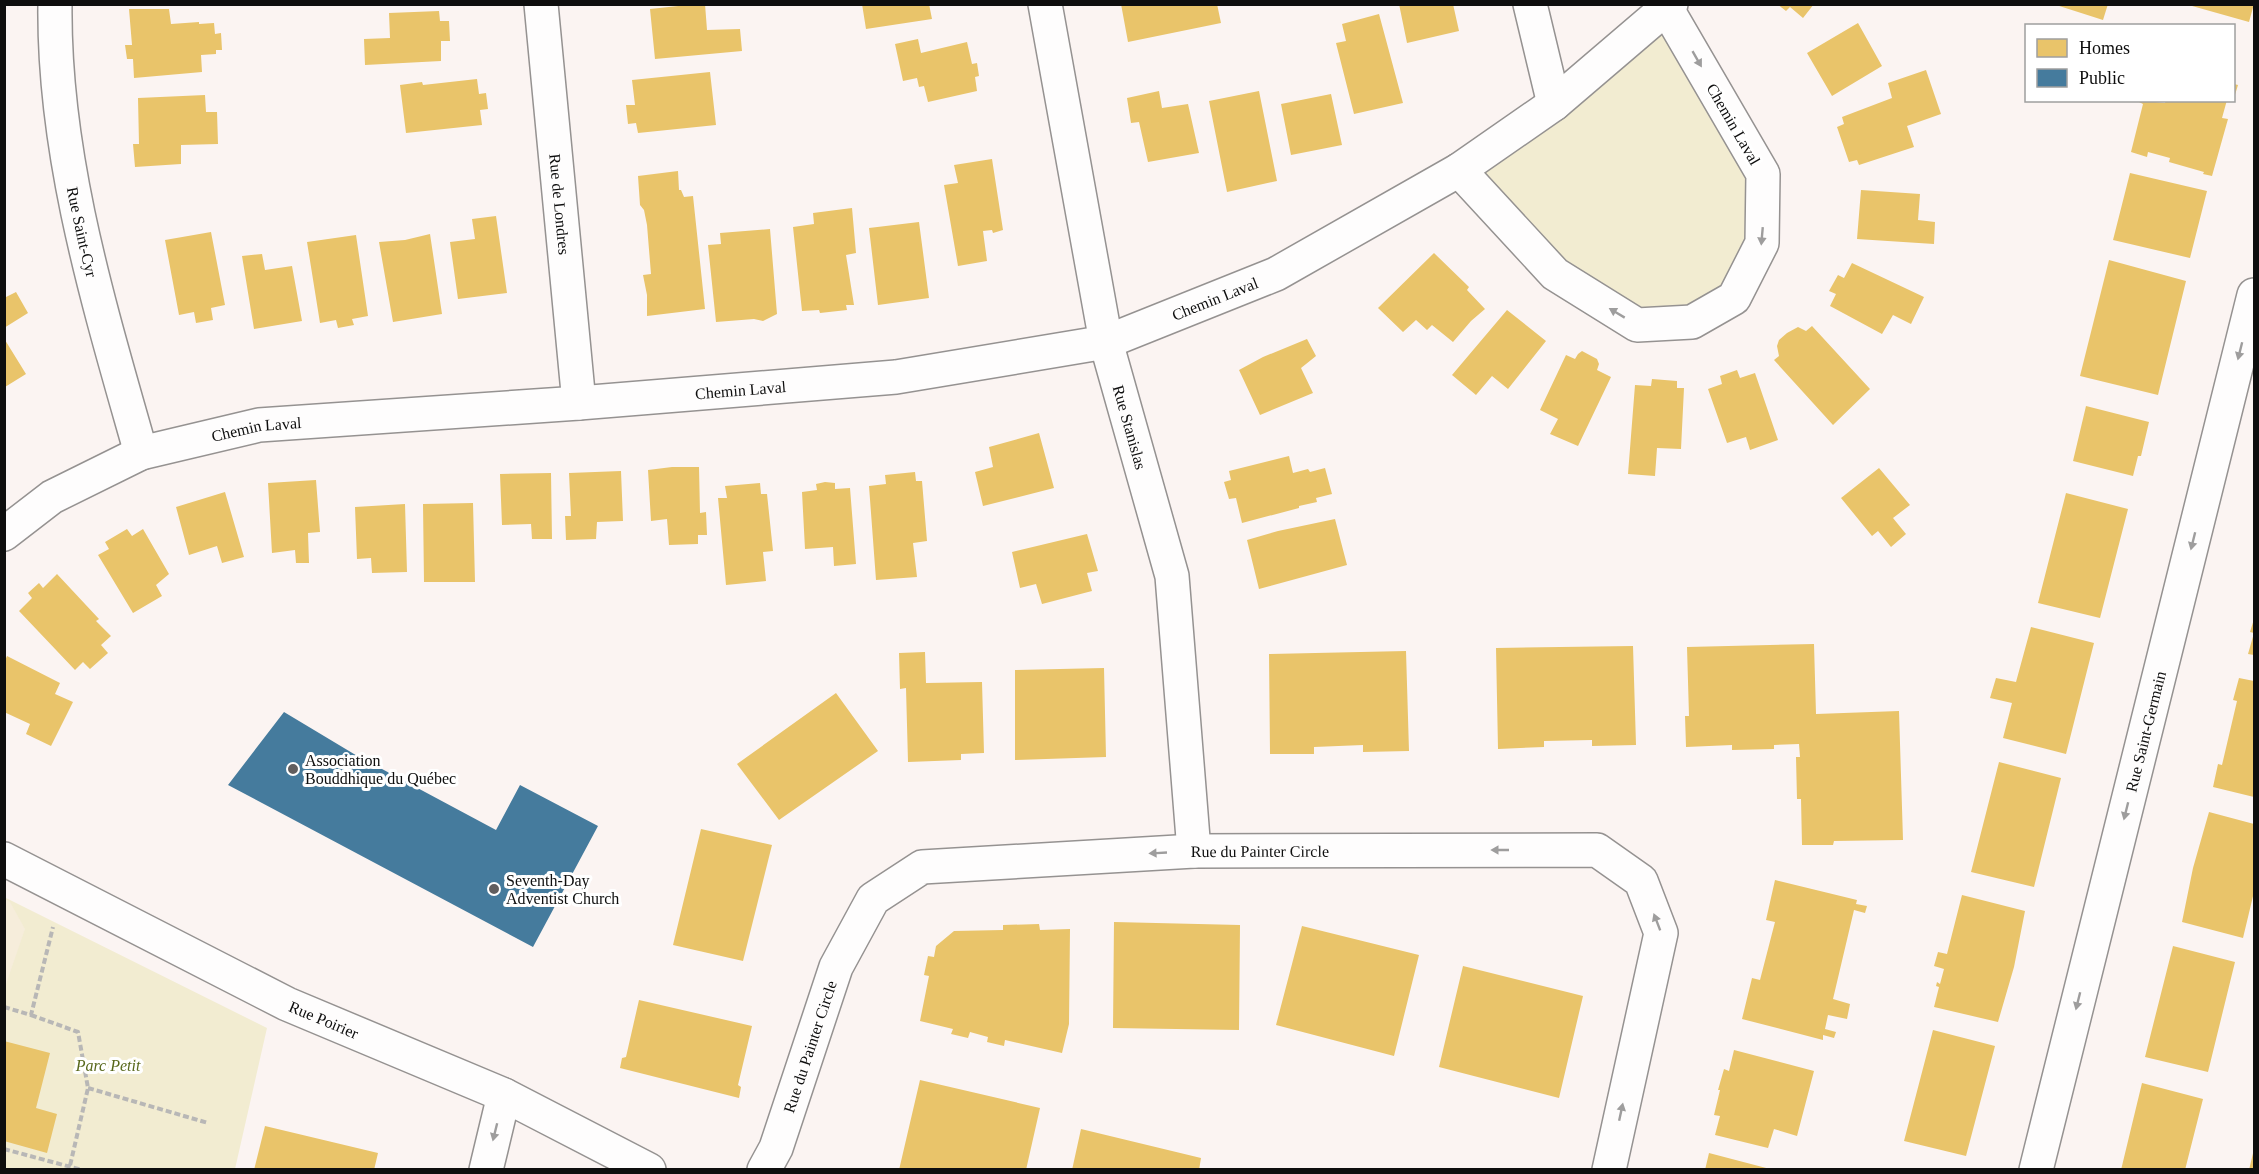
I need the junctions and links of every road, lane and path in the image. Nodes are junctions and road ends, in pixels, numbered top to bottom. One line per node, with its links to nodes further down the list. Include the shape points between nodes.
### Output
1 (55, 4): 11 (street, Rue Saint-Cyr, via 54,39 68,161 99,304)
2 (541, 4): 10 (street, Rue de Londres)
3 (1045, 4): 9 (street, Rue Stanislas)
4 (1530, 4): 6 (street)
5 (1669, 7): 6 (street, Chemin Laval); 7 (street, Chemin Laval, one-way to 7, via 1763,174 1762,243 1734,298 1692,322 1637,325 1555,274)
6 (1554, 104): 7 (street, Chemin Laval)
7 (1460, 170): 9 (street, Chemin Laval, via 1276,274)
8 (2254, 295): 28 (street, Rue Saint-Germain, one-way to 28)
9 (1106, 342): 10 (street, Chemin Laval, via 896,376); 13 (street, Rue Stanislas, via 1172,576)
10 (579, 403): 11 (street, Chemin Laval, via 259,425)
11 (141, 453): 12 (street, Chemin Laval, via 52,497)
12 (4, 534)
13 (1194, 851): 26 (street, Rue du Painter Circle, one-way to 26, via 922,867 873,899 836,967 777,1148); 27 (street, Rue du Painter Circle, one-way to 13, via 1661,933 1641,881 1597,850)
14 (4, 859): 15 (street, Rue Poirier)
15 (63, 888): 17 (path); 19 (street, Rue Poirier, via 287,1004)
16 (4, 1007): 17 (path)
17 (31, 1015): 18 (path, via 78,1032)
18 (88, 1088): 20 (path); 22 (path)
19 (504, 1095): 24 (street, one-way to 24); 25 (street, Rue Poirier)
20 (208, 1123)
21 (4, 1149): 22 (path)
22 (69, 1168): 23 (path)
23 (82, 1170)
24 (486, 1170)
25 (649, 1170)
26 (764, 1170)
27 (1609, 1170)
28 (2036, 1170)

